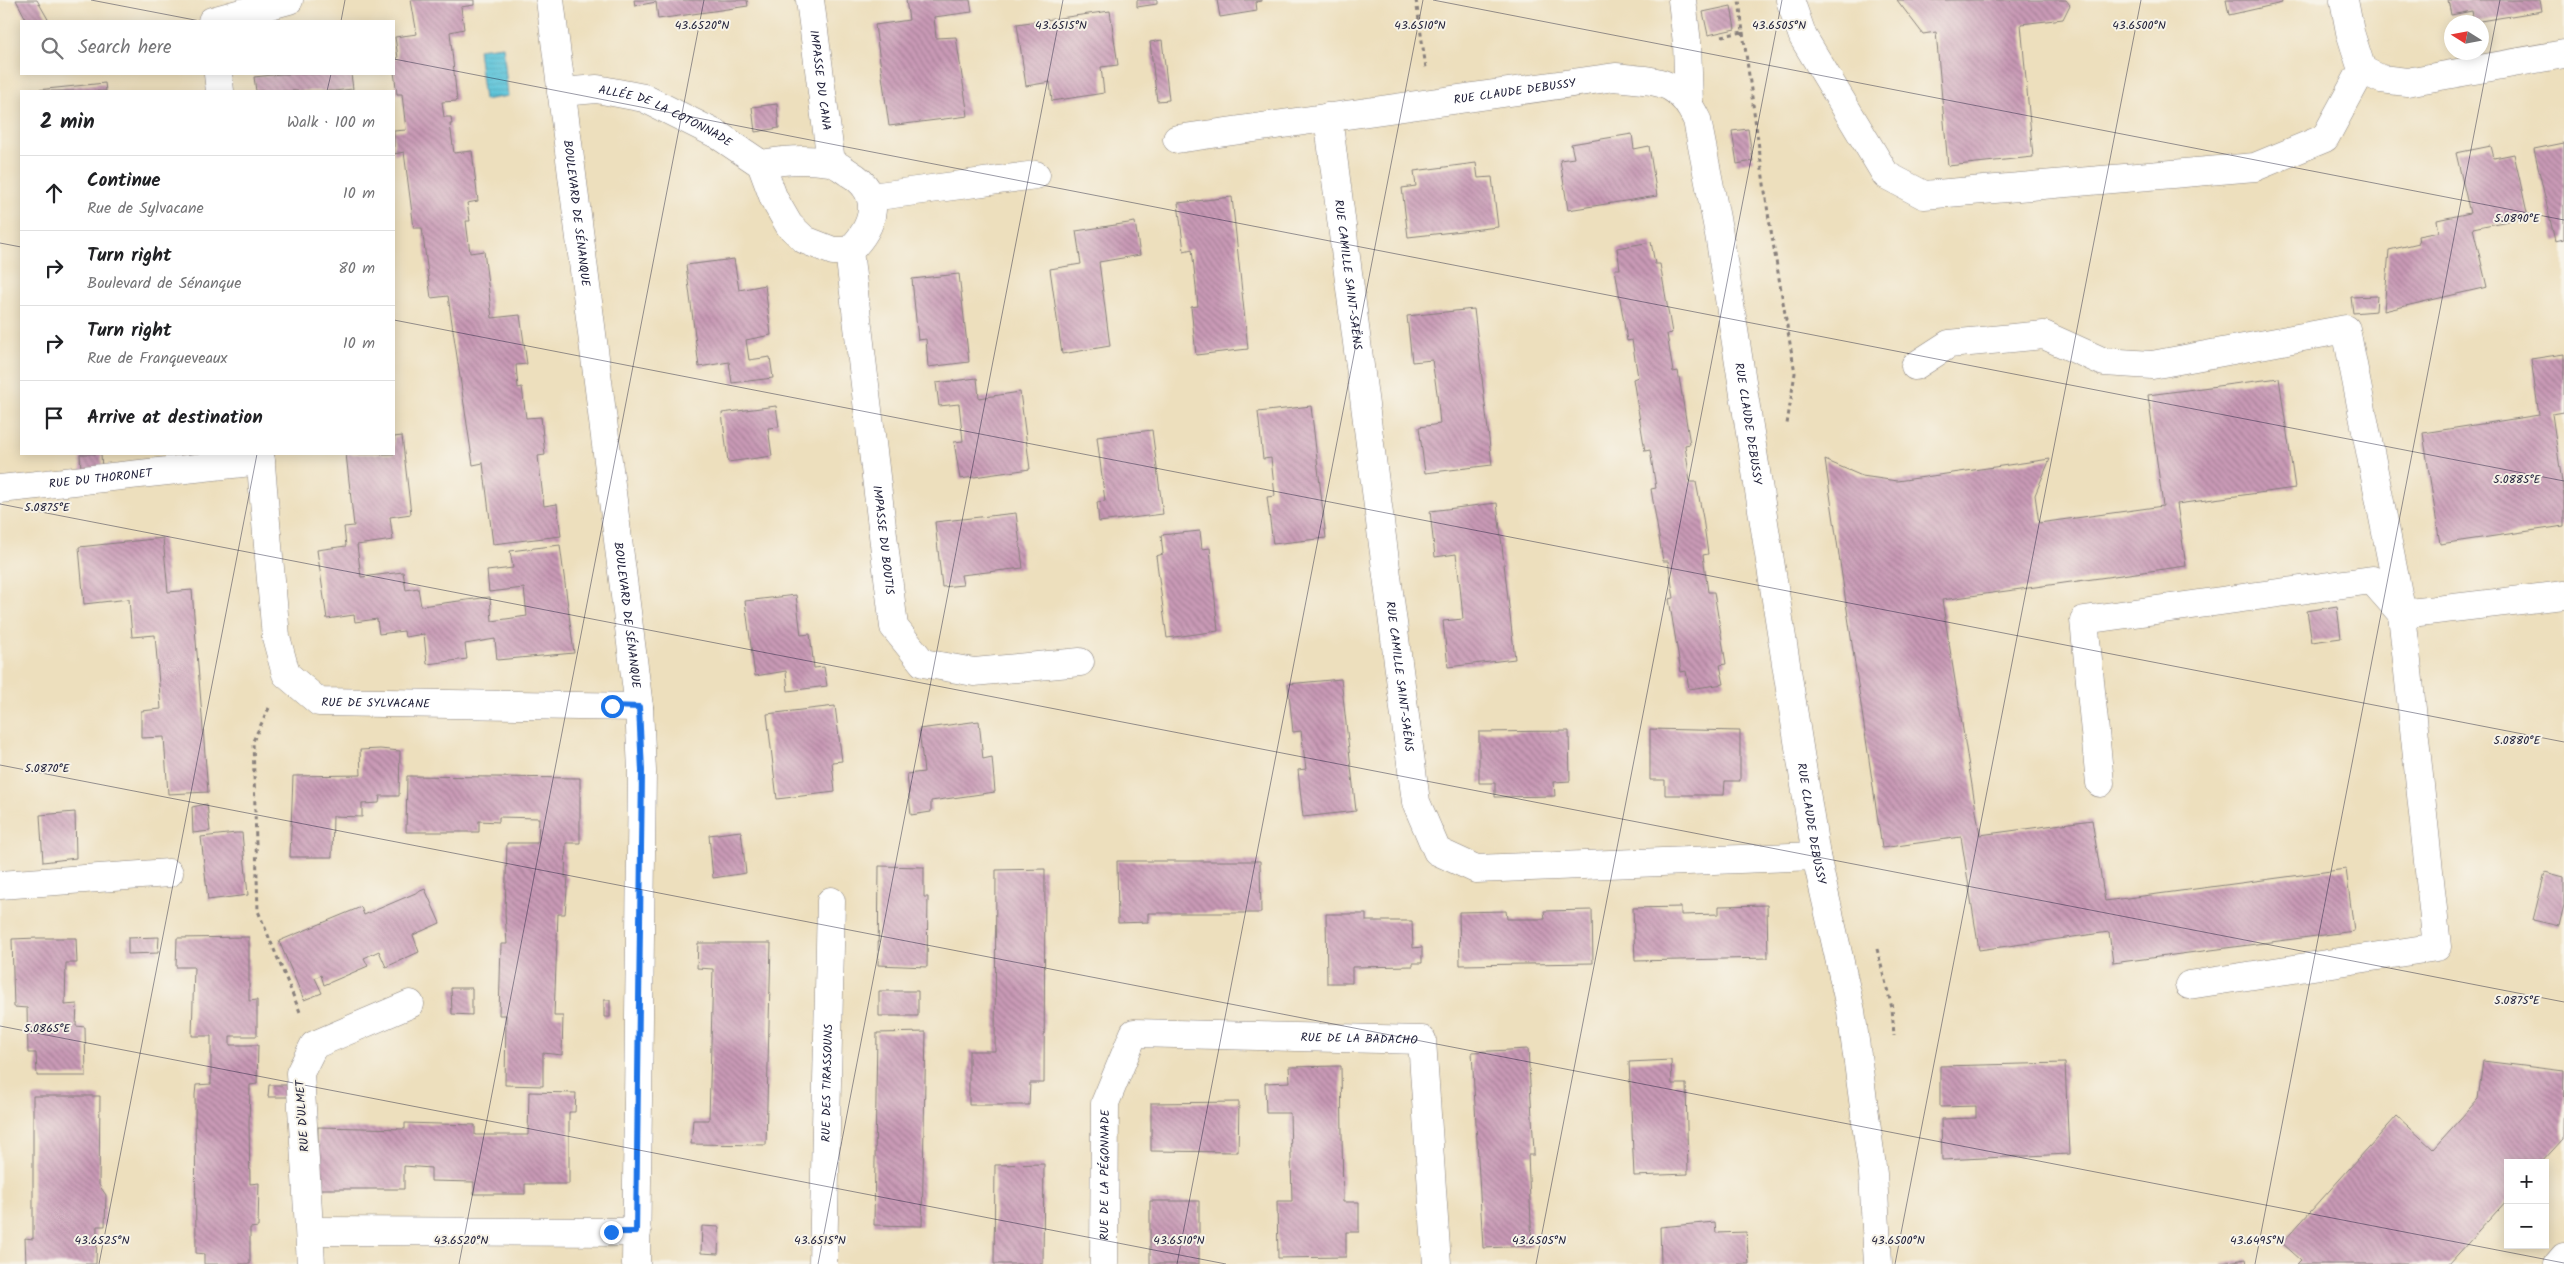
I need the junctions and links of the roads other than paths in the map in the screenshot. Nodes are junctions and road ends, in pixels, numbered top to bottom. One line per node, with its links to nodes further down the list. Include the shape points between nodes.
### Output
1 (289, 0): 7 (street)
2 (550, 0): 12 (street, BOULEVARD DE SÉNANQUE)
3 (810, 0): 16 (street, IMPASSE DU CANA)
4 (1682, 0): 13 (street)
5 (1790, 0): 9 (street, via 1804,37 1886,175 1924,195 2255,167 2325,138)
6 (2344, 0): 9 (street)
7 (216, 20)
8 (2564, 54): 9 (street, via 2407,82 2381,80)
9 (2362, 70)
10 (218, 75): 11 (street)
11 (220, 90)
12 (561, 92): 17 (street, ALLÉE DE LA COTONNADE, via 597,89 644,98 718,135); 27 (street, BOULEVARD DE SÉNANQUE)
13 (1689, 103): 14 (street, RUE CLAUDE DEBUSSY, via 1668,84 1615,77); 29 (street, RUE CLAUDE DEBUSSY, via 1698,120 1719,234)
14 (1328, 117): 15 (street, RUE CLAUDE DEBUSSY); 29 (street, RUE CAMILLE SAINT-SAËNS, via 1416,802 1438,851 1476,869)
15 (1177, 139)
16 (831, 162): 17 (street, via 785,159); 19 (street, via 857,177)
17 (761, 164): 20 (street, via 774,199 789,226 805,240 833,251)
18 (1036, 175): 19 (street)
19 (872, 197): 20 (street, via 873,215 864,237)
20 (849, 251): 26 (street, IMPASSE DU BOUTIS, via 894,626 923,663 974,672)
21 (1916, 366): 25 (street, via 1949,344 2044,335 2104,362 2152,365 2346,329)
22 (261, 458): 23 (street, RUE DU THORONET); 27 (street, RUE DE SYLVACANE, via 276,637 286,674 319,702)
23 (0, 489)
24 (2564, 595): 25 (street)
25 (2402, 614): 28 (street, via 2372,580 2084,620); 33 (street, via 2437,947)
26 (1080, 662)
27 (639, 707): 37 (street, BOULEVARD DE SÉNANQUE, via 642,771)
28 (2100, 783)
29 (1816, 856): 44 (street, RUE CLAUDE DEBUSSY, via 1851,1011 1873,1174)
30 (169, 873): 31 (street)
31 (0, 885)
32 (831, 901): 41 (street, RUE DES TIRASSOUNS)
33 (2189, 985)
34 (410, 1004): 36 (street, RUE D'ULMET, via 314,1045 300,1073)
35 (1134, 1033): 42 (street, RUE DE LA PÉGONNADE, via 1105,1103); 43 (street, RUE DE LA BADACHO, via 1422,1040)
36 (310, 1231): 37 (street); 39 (street, RUE D'ULMET)
37 (636, 1232): 40 (street, BOULEVARD DE SÉNANQUE)
38 (2564, 1257): 45 (street)
39 (311, 1264)
40 (636, 1264)
41 (822, 1264)
42 (1104, 1264)
43 (1436, 1264)
44 (1878, 1264)
45 (2558, 1264)

